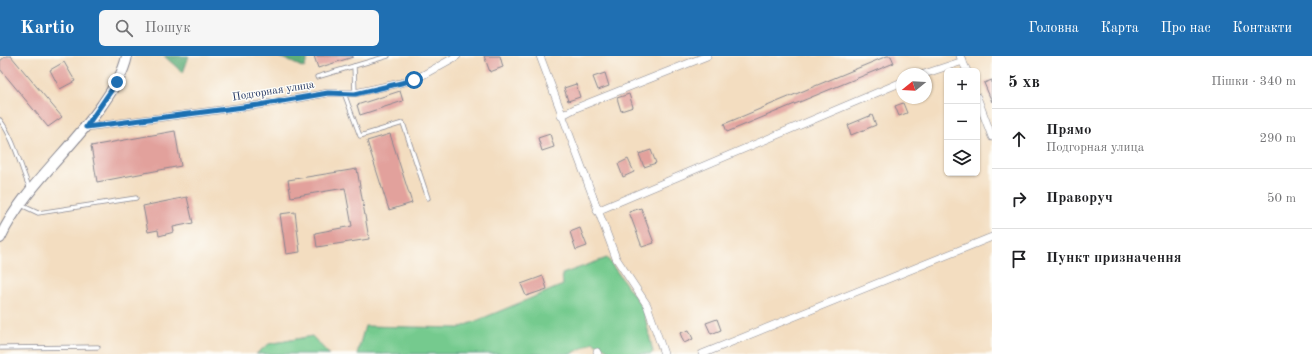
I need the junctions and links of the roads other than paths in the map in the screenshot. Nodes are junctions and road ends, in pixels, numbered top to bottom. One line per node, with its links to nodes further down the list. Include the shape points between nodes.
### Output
1 (127, 56): 16 (main road, via 117,82)
2 (388, 56): 7 (lane)
3 (456, 56): 12 (street, Подгорная улица, via 414,80)
4 (540, 56): 14 (street)
5 (707, 56): 14 (street)
6 (962, 59): 8 (street)
7 (354, 66): 9 (lane); 12 (lane)
8 (932, 71)
9 (317, 77)
10 (896, 85): 22 (street)
11 (344, 93): 12 (street, Подгорная улица); 16 (street, Подгорная улица, via 328,93 259,105); 20 (lane, via 360,136 403,123)
12 (355, 94)
13 (980, 104): 17 (street)
14 (561, 116): 22 (street)
15 (0, 120): 18 (lane, via 13,143 20,167)
16 (86, 127): 18 (main road)
17 (992, 137)
18 (31, 190): 21 (main road)
19 (136, 198): 21 (lane, via 38,213)
20 (428, 198)
21 (20, 204): 23 (main road)
22 (597, 211): 28 (street, via 616,258 647,305)
23 (4, 222): 25 (main road)
24 (992, 237): 29 (street)
25 (0, 238)
26 (98, 347): 27 (lane)
27 (0, 348)
28 (664, 354)
29 (702, 354)

